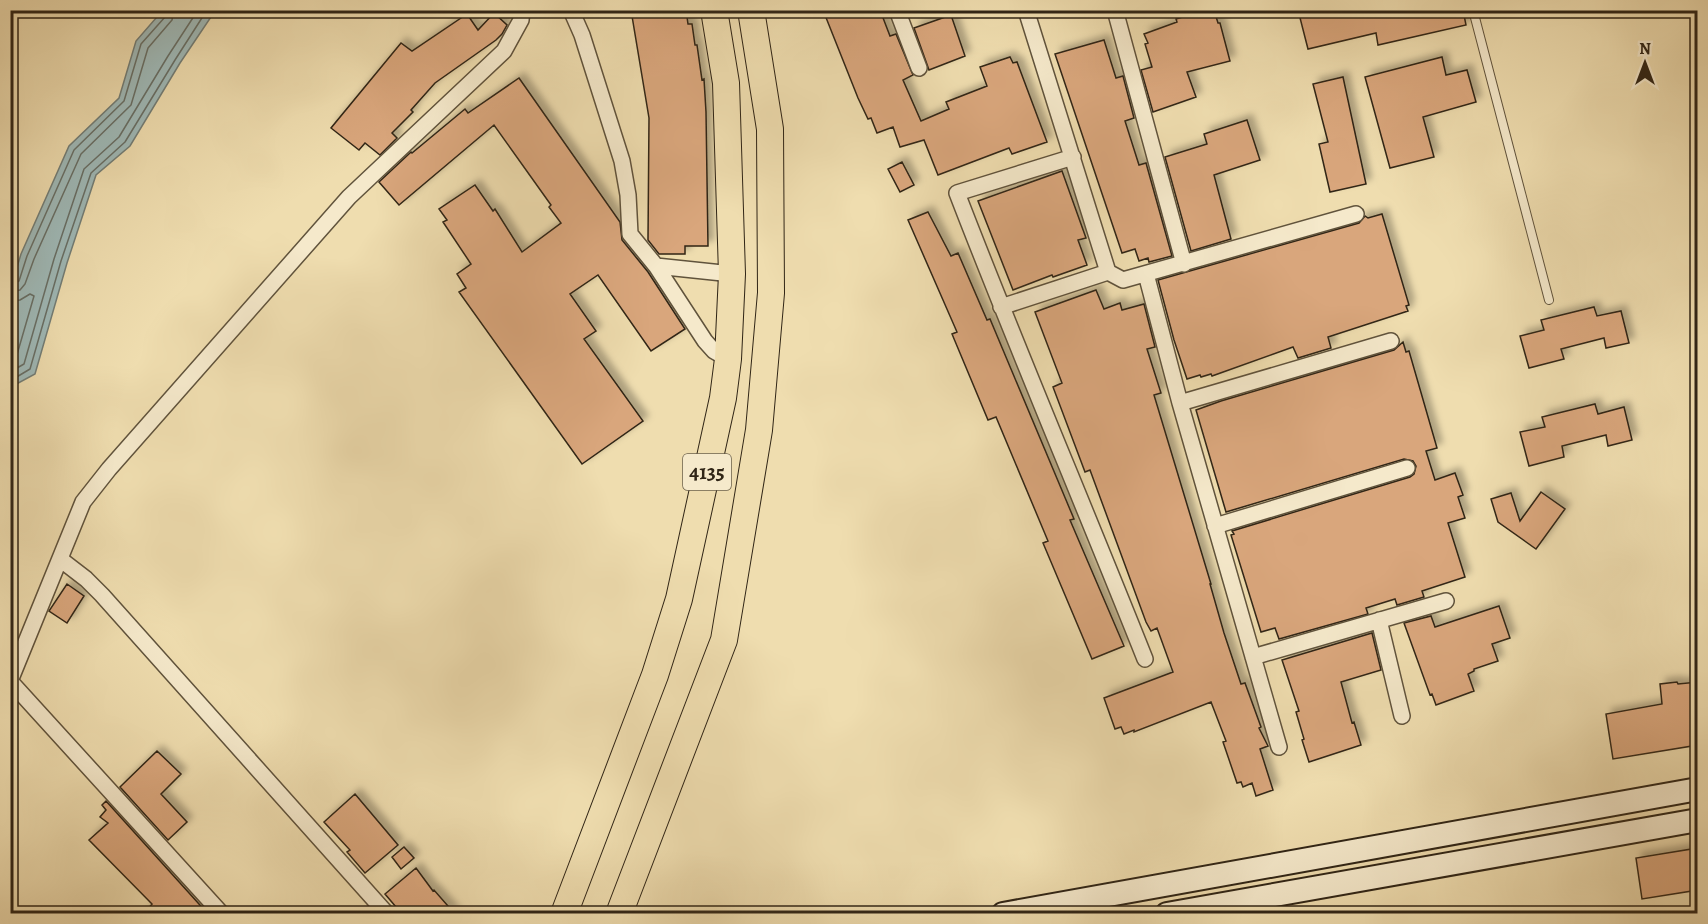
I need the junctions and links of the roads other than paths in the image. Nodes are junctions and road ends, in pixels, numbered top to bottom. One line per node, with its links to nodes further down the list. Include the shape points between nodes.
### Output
1 (522, 10): 24 (street, via 521,20 504,51 349,197 109,469 83,502)
2 (571, 10): 13 (street, via 622,161 630,234)
3 (714, 10): 15 (main road, 4135, via 726,83)
4 (751, 10): 34 (main road, 4135, via 770,129 771,293 759,430 724,640)
5 (897, 10): 9 (street)
6 (1026, 10): 10 (street)
7 (1115, 10): 12 (street)
8 (1473, 10): 17 (lane)
9 (919, 68)
10 (1073, 157): 14 (street); 18 (street, via 957,193)
11 (1356, 214): 12 (street)
12 (1184, 264): 16 (street)
13 (656, 266): 15 (street); 20 (street, via 705,341)
14 (1108, 272): 16 (street, via 1123,280); 18 (street)
15 (732, 274): 20 (main road, 4135)
16 (1146, 274): 21 (street)
17 (1549, 300)
18 (1001, 307): 28 (street)
19 (1391, 341): 21 (street)
20 (728, 359): 37 (main road, 4135, via 679,599 655,675)
21 (1180, 403): 23 (street)
22 (1407, 468): 23 (street)
23 (1215, 526): 27 (street)
24 (60, 559): 29 (street); 36 (street, via 102,595)
25 (1446, 601): 26 (street)
26 (1379, 621): 27 (street); 30 (street)
27 (1253, 657): 31 (street)
28 (1145, 659)
29 (10, 681): 35 (street)
30 (1402, 717)
31 (1279, 747)
32 (1698, 789): 40 (main road)
33 (1698, 820): 41 (main road)
34 (636, 869): 38 (main road, 4135); 39 (main road)
35 (222, 914)
36 (387, 914)
37 (564, 914)
38 (619, 914)
39 (631, 914)
40 (1003, 914)
41 (1167, 914)

